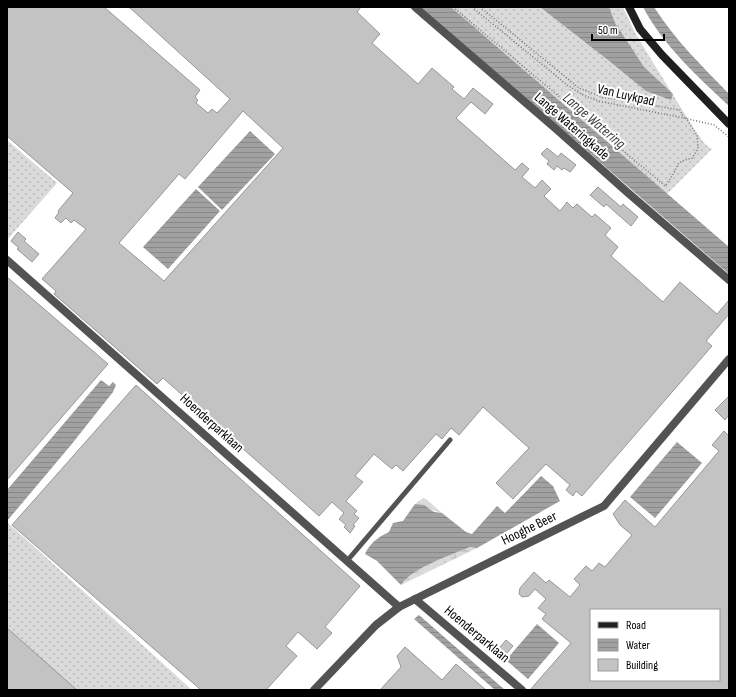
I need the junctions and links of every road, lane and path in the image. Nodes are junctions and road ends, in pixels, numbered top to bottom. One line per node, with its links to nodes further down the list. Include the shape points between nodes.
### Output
1 (414, 7): 10 (street, Lange Wateringkade)
2 (453, 7): 6 (path, via 665,186 678,164 692,158 698,149 697,135)
3 (472, 7): 6 (path, Van Luykpad, via 566,84 582,94 598,101)
4 (480, 7): 6 (path, via 579,88 602,97 680,110)
5 (629, 7): 7 (street, via 640,29 662,55)
6 (685, 118): 8 (path, Van Luykpad, via 714,125)
7 (729, 124)
8 (729, 137)
9 (7, 260): 13 (street, Hoenderparklaan)
10 (729, 280)
11 (729, 358): 14 (street, Hooghe Beer, via 604,506)
12 (450, 440): 13 (lane)
13 (347, 561): 15 (street, Hoenderparklaan)
14 (414, 599): 15 (street, Hooghe Beer); 17 (street, Hoenderparklaan)
15 (399, 607): 16 (street, Hooghe Beer, via 376,625)
16 (314, 690)
17 (522, 690)

